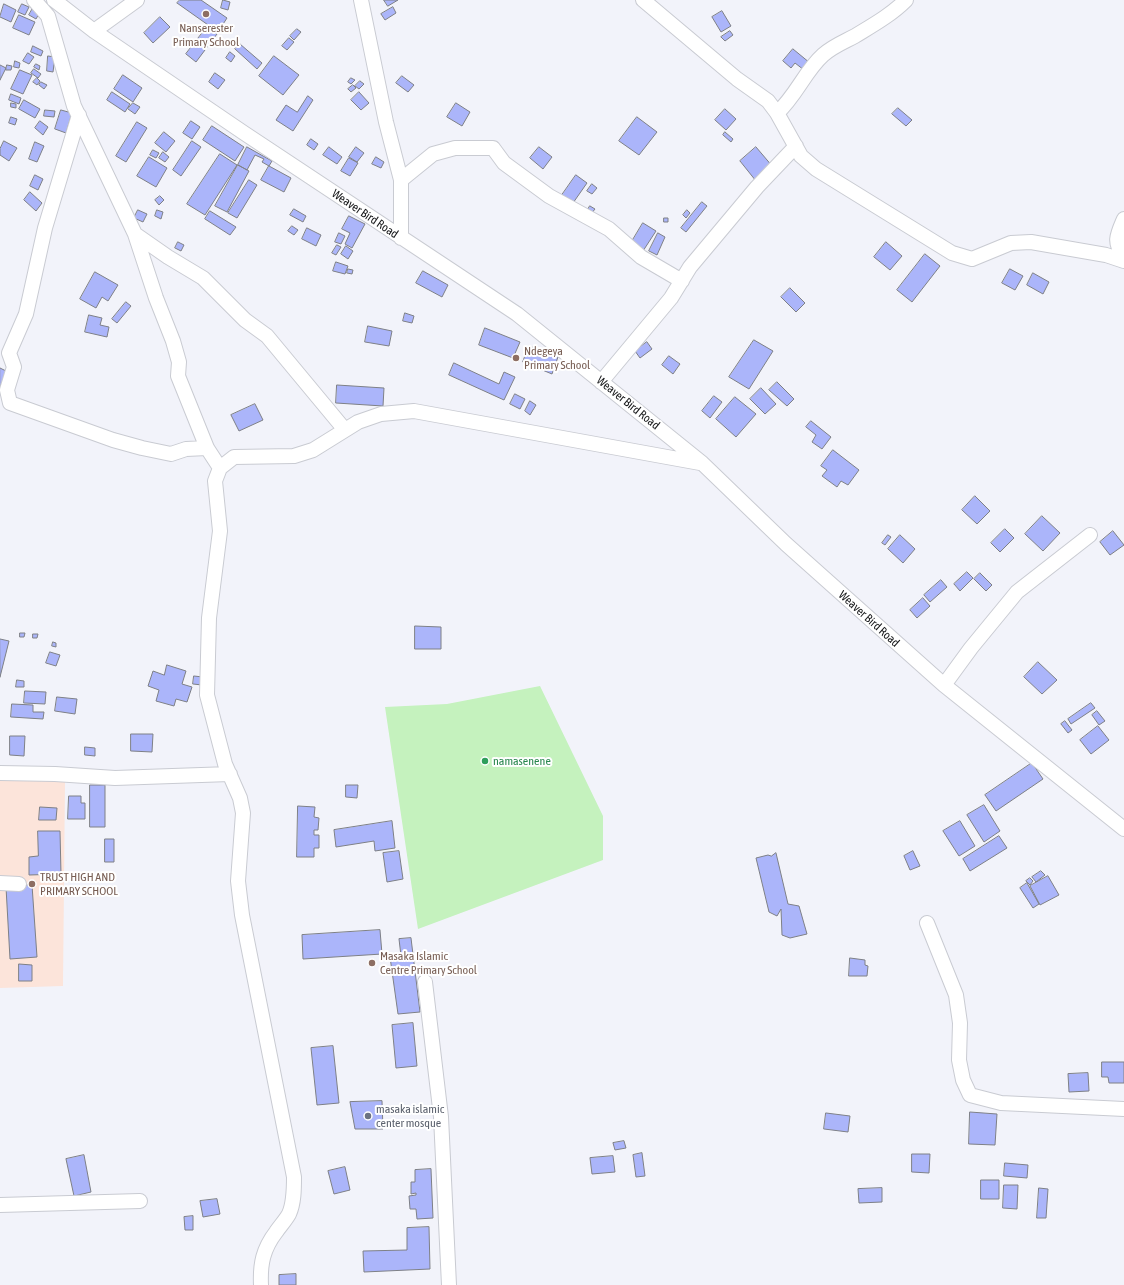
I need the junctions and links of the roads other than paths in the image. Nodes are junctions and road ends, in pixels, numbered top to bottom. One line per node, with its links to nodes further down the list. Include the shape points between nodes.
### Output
1 (34, 0): 9 (street, via 48,16 74,106)
2 (54, 0): 7 (street, Weaver Bird Road)
3 (137, 0): 7 (street)
4 (362, 0): 11 (street, via 386,122)
5 (643, 0): 8 (street, via 737,79 768,101)
6 (906, 0): 8 (street, via 879,22 823,55 813,65 794,95)
7 (94, 31): 14 (street, Weaver Bird Road)
8 (777, 112): 10 (street)
9 (79, 115): 13 (street); 20 (street, via 45,228 26,314 8,353 14,367 8,390 10,404 142,448 171,454 186,449)
10 (796, 146): 16 (street, via 801,156 816,168 959,256 972,259 1011,243 1031,242 1106,255); 17 (street, via 757,187 690,267)
11 (401, 180): 14 (street); 17 (street, via 433,154 455,148 493,148 504,163 544,192 609,229 641,256)
12 (1124, 220): 15 (street, via 1116,236 1119,250)
13 (135, 234): 19 (street, via 203,278 245,320 267,336); 20 (street, via 173,341 179,362 178,376)
14 (401, 238): 18 (street, Weaver Bird Road, via 517,314)
15 (1124, 257)
16 (1124, 261)
17 (682, 281): 18 (street, via 671,298)
18 (601, 382): 21 (street, Weaver Bird Road)
19 (345, 430): 21 (street, via 358,422 381,414 414,411); 22 (street, via 313,450 301,454 234,457)
20 (207, 448): 22 (street)
21 (702, 463): 24 (street, Weaver Bird Road, via 786,544)
22 (220, 468): 26 (street, via 215,481 220,531 209,618 207,695 225,764)
23 (1090, 535): 24 (street, via 1018,592)
24 (944, 685): 27 (street, Weaver Bird Road)
25 (0, 773): 26 (street, via 115,778)
26 (230, 774): 35 (street, via 243,813 238,881 242,915 294,1177 294,1197 289,1214 263,1254)
27 (1124, 829)
28 (0, 883): 29 (street)
29 (19, 884)
30 (927, 923): 32 (street, via 956,995 960,1023 959,1060 963,1080 970,1095 1001,1103)
31 (425, 982): 36 (street, via 441,1117)
32 (1124, 1109)
33 (140, 1201): 34 (street)
34 (0, 1204)
35 (260, 1285)
36 (449, 1285)

